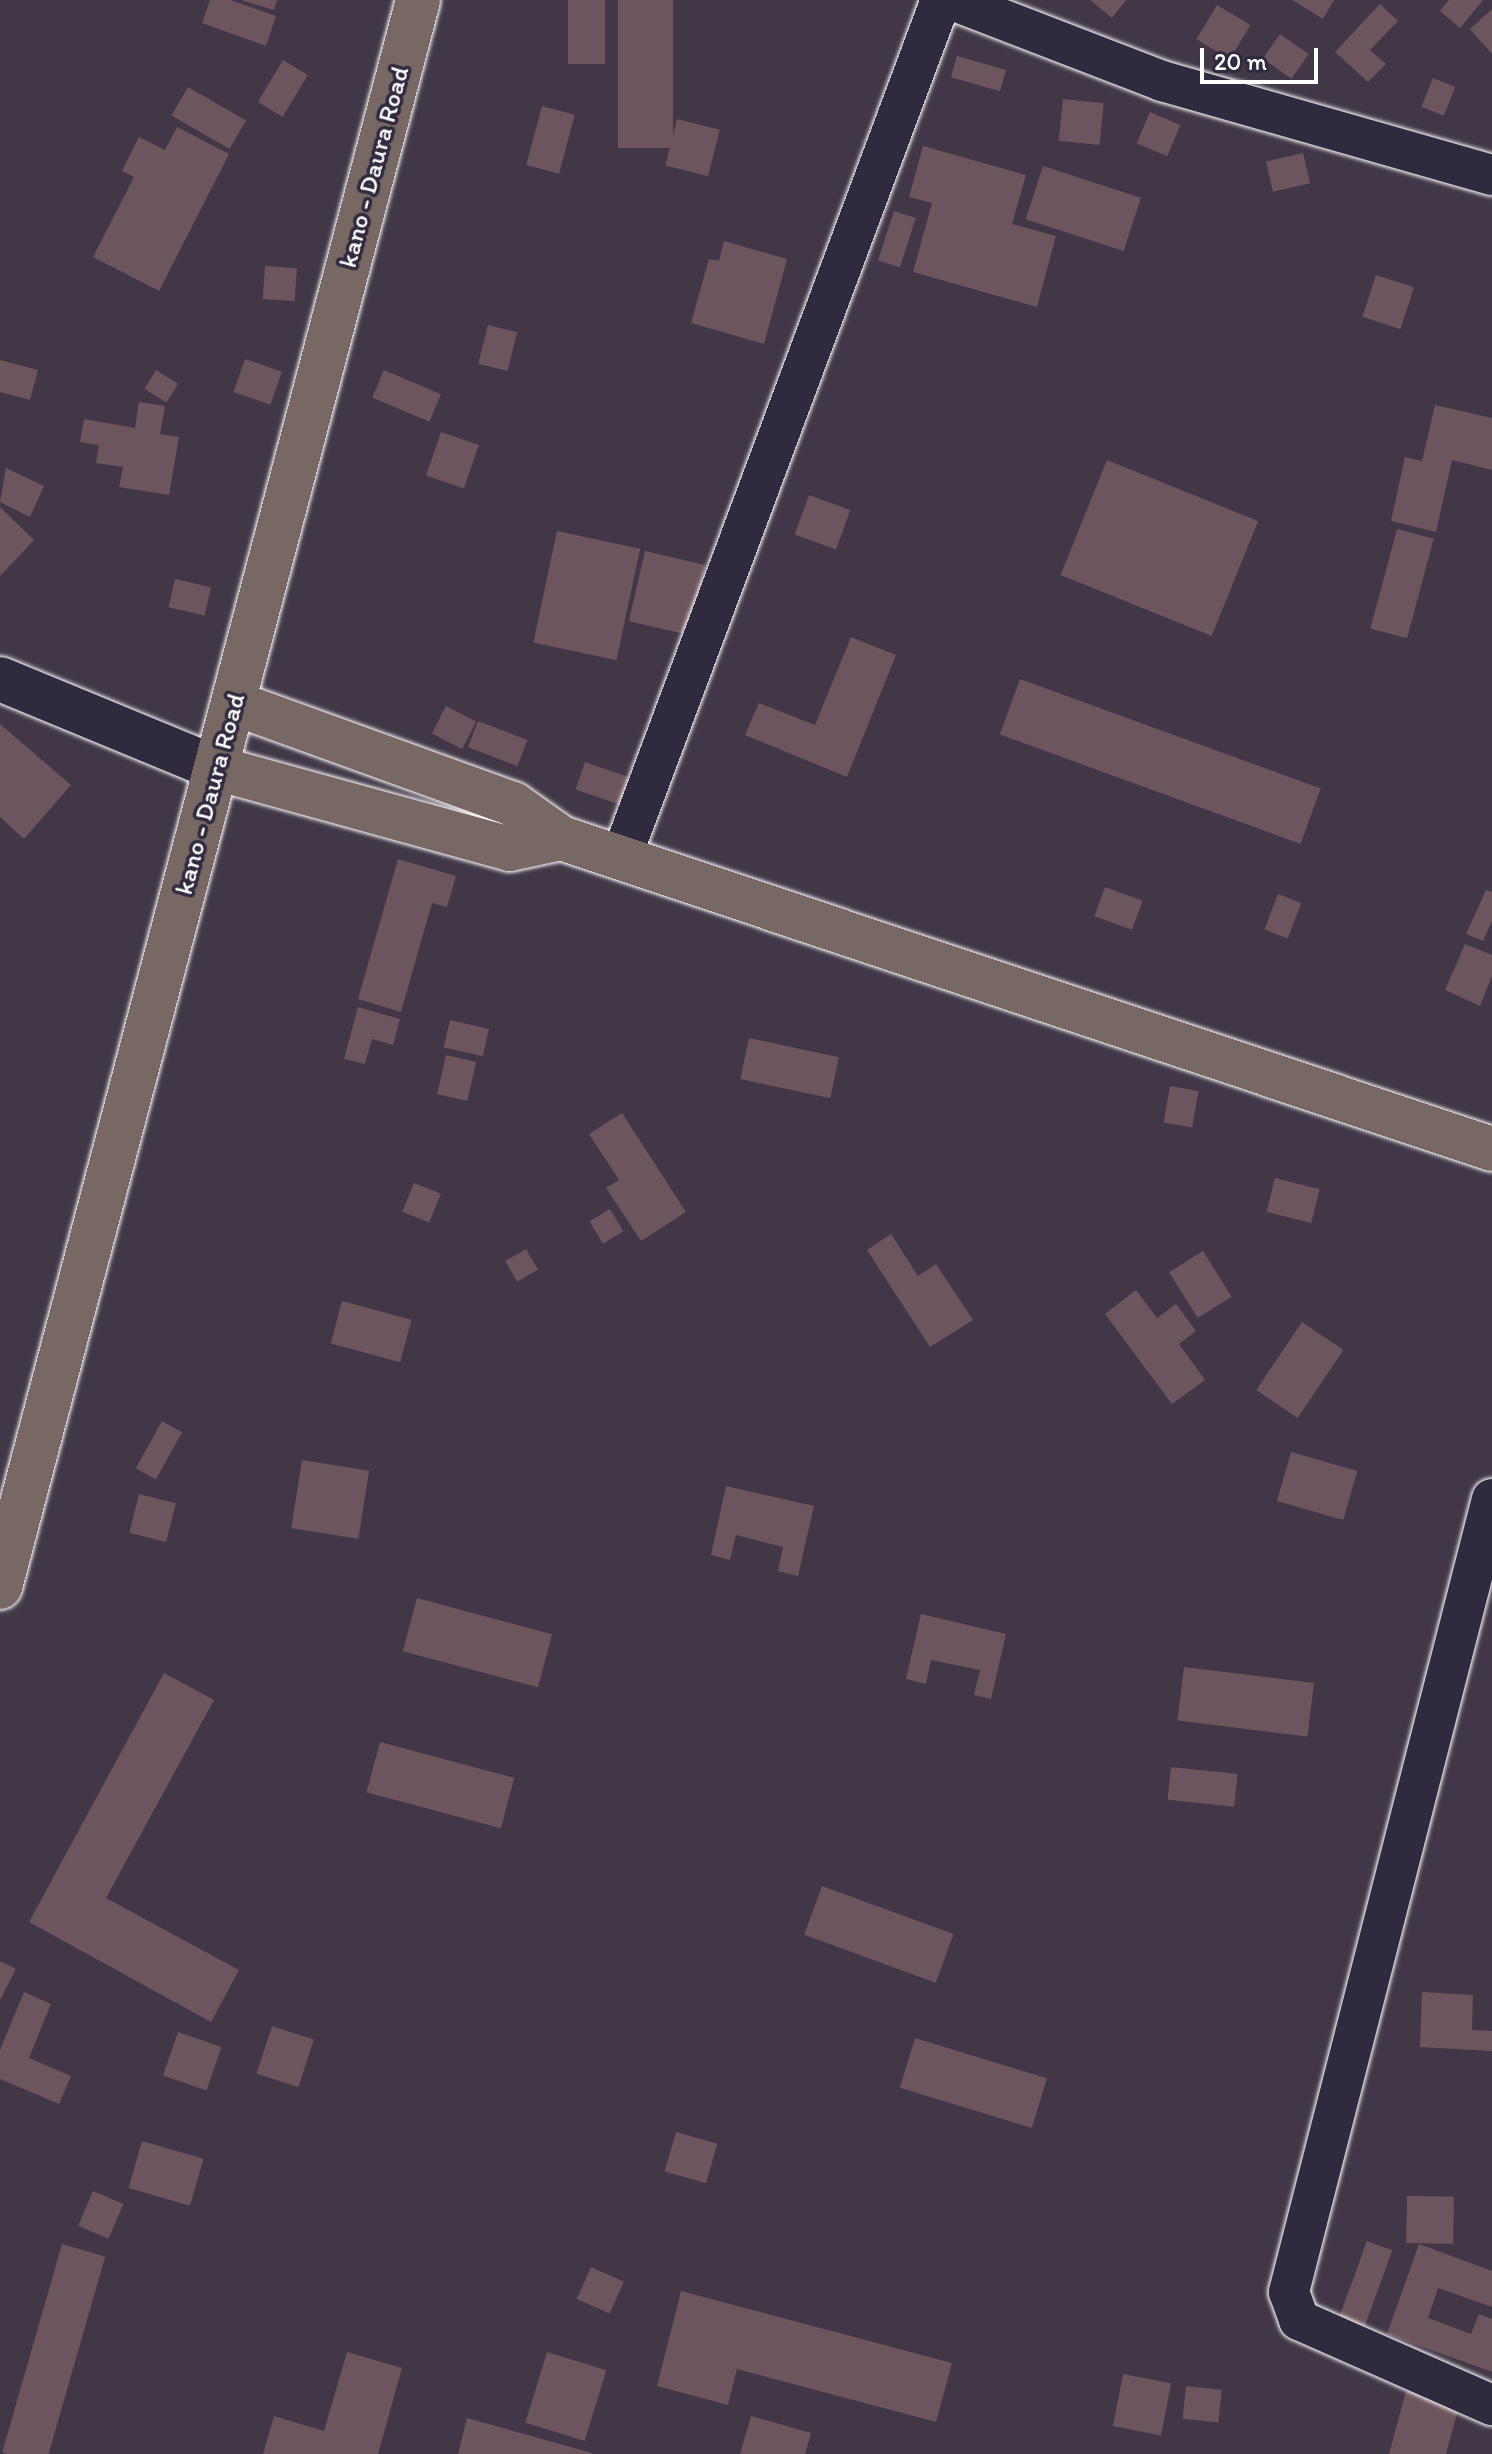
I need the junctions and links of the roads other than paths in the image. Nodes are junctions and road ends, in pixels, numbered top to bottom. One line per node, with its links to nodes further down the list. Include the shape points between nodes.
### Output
1 (418, 0): 6 (main road, kano - Daura Road)
2 (941, 0): 9 (street)
3 (952, 0): 4 (street, via 1162,81)
4 (1492, 175)
5 (0, 679): 7 (street)
6 (234, 703): 7 (main road, kano - Daura Road); 8 (main road, via 513,804)
7 (216, 768): 8 (main road, via 510,849); 12 (main road, kano - Daura Road)
8 (561, 838): 9 (main road)
9 (621, 858): 10 (main road)
10 (1492, 1149)
11 (1492, 1499): 13 (street, via 1289,2292 1299,2320)
12 (0, 1587)
13 (1492, 2405)

